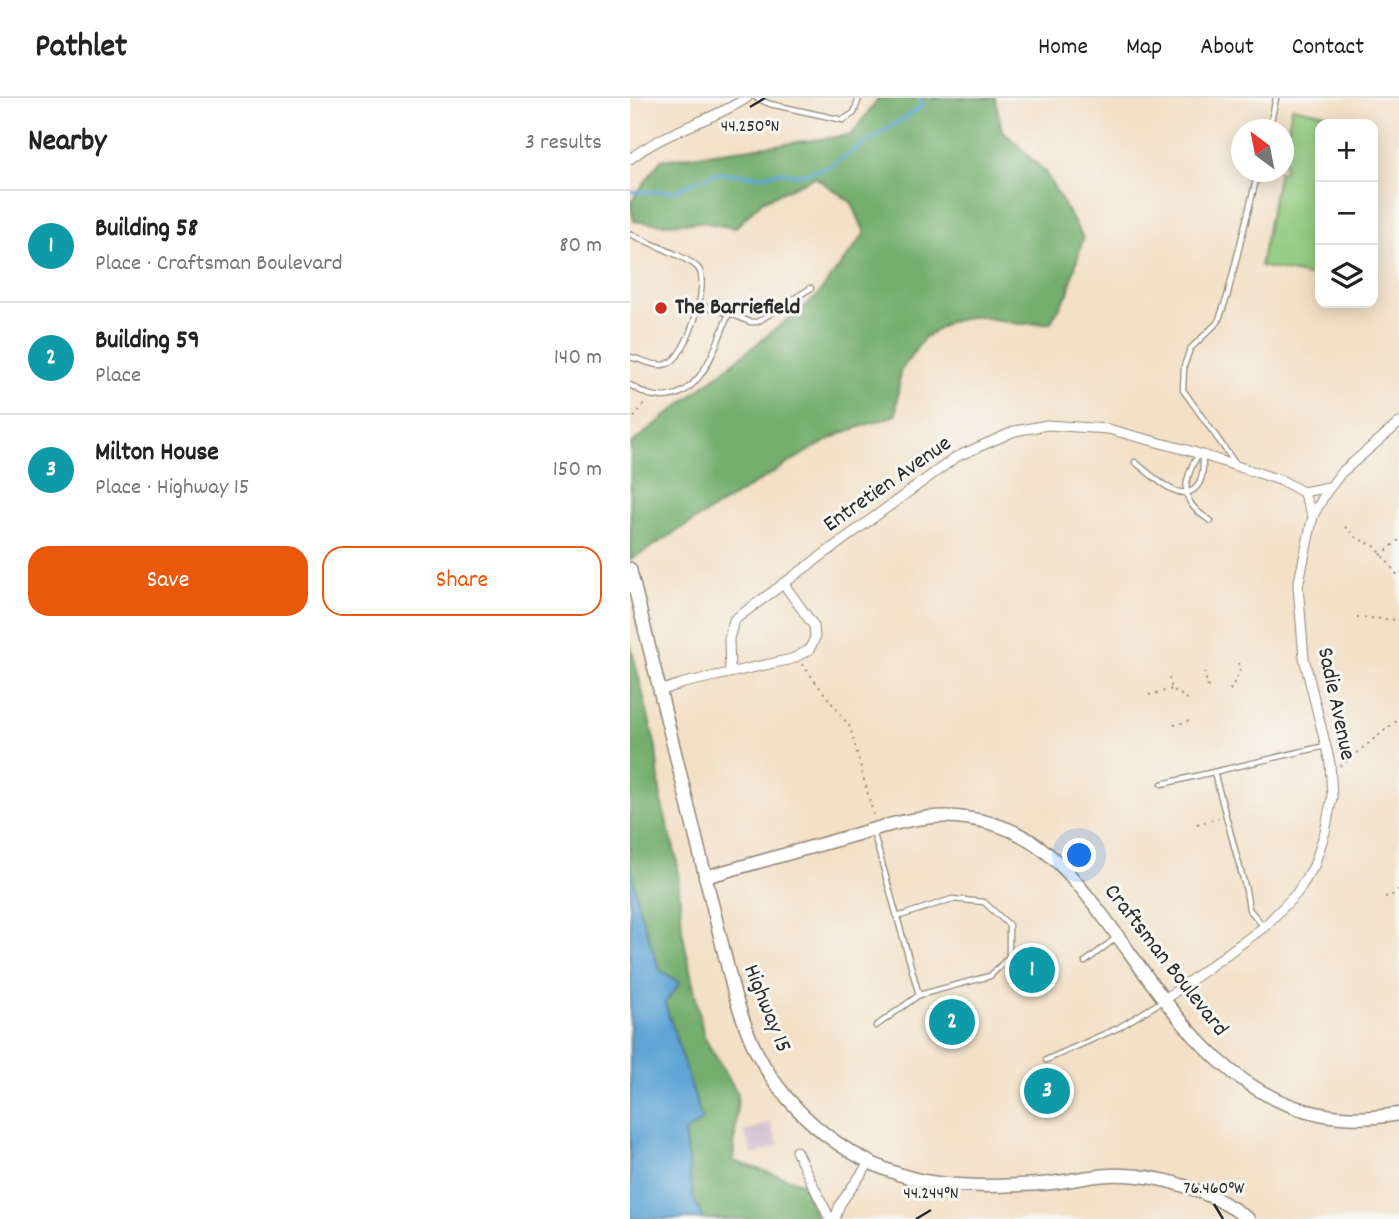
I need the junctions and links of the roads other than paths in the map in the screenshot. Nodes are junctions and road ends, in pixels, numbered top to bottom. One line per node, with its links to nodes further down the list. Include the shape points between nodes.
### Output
1 (747, 98): 6 (street)
2 (756, 98): 3 (lane, via 843,120 854,113)
3 (859, 98)
4 (1276, 98): 5 (lane)
5 (1271, 119)
6 (630, 159)
7 (1256, 182): 17 (lane, via 1218,323 1190,349 1184,366 1183,390)
8 (630, 234): 10 (lane, via 699,268 703,280)
9 (811, 288): 11 (lane, via 757,322)
10 (699, 305): 11 (lane); 12 (lane, via 675,360 663,365)
11 (729, 313): 13 (lane, via 696,383 674,394 650,395)
12 (630, 357)
13 (630, 386)
14 (1399, 423): 18 (street)
15 (1201, 454): 17 (street, Entretien Avenue); 20 (lane, via 1192,461); 20 (lane, via 1205,464 1201,480); 24 (street, Entretien Avenue, via 1108,429 1047,425 1015,431 956,457)
16 (1135, 462): 20 (lane, via 1172,490)
17 (1237, 466): 19 (street, Entretien Avenue)
18 (1331, 487): 19 (street); 21 (street)
19 (1303, 492): 21 (street)
20 (1185, 493): 22 (lane, via 1196,511)
21 (1313, 516): 27 (street, Sadie Avenue, via 1298,586 1304,658)
22 (1211, 521)
23 (630, 569): 26 (main road, Highway 15)
24 (783, 583): 25 (street, Entretien Avenue, via 734,620 729,639); 25 (street, via 814,626 809,650 792,659)
25 (730, 672): 26 (street)
26 (659, 691): 31 (main road, Highway 15)
27 (1327, 746): 28 (lane); 33 (street, Sadie Avenue, via 1332,797 1314,866 1297,893)
28 (1214, 772): 29 (lane); 33 (lane, via 1247,902)
29 (1163, 785)
30 (874, 825): 31 (main road, Craftsman Boulevard); 32 (lane); 34 (main road, Craftsman Boulevard, via 956,816 999,825 1033,840 1060,862)
31 (705, 877): 42 (main road, Highway 15, via 725,964 756,1051 797,1112)
32 (897, 917): 36 (lane); 36 (lane, via 952,899 984,902 1009,925 1009,957 990,976)
33 (1264, 928): 37 (street, Sadie Avenue)
34 (1118, 936): 35 (lane); 37 (main road, Craftsman Boulevard)
35 (1085, 962)
36 (919, 995): 38 (lane)
37 (1165, 999): 39 (lane, via 1118,1028); 40 (main road, Craftsman Boulevard, via 1219,1063 1268,1096 1303,1110 1340,1117)
38 (876, 1026)
39 (1046, 1060)
40 (1399, 1114)
41 (796, 1151): 43 (street)
42 (870, 1162): 44 (street, via 840,1204); 45 (main road, Highway 15, via 923,1180 966,1186 1043,1184 1109,1175 1152,1179 1195,1189)
43 (830, 1219)
44 (835, 1219)
45 (1248, 1219)

